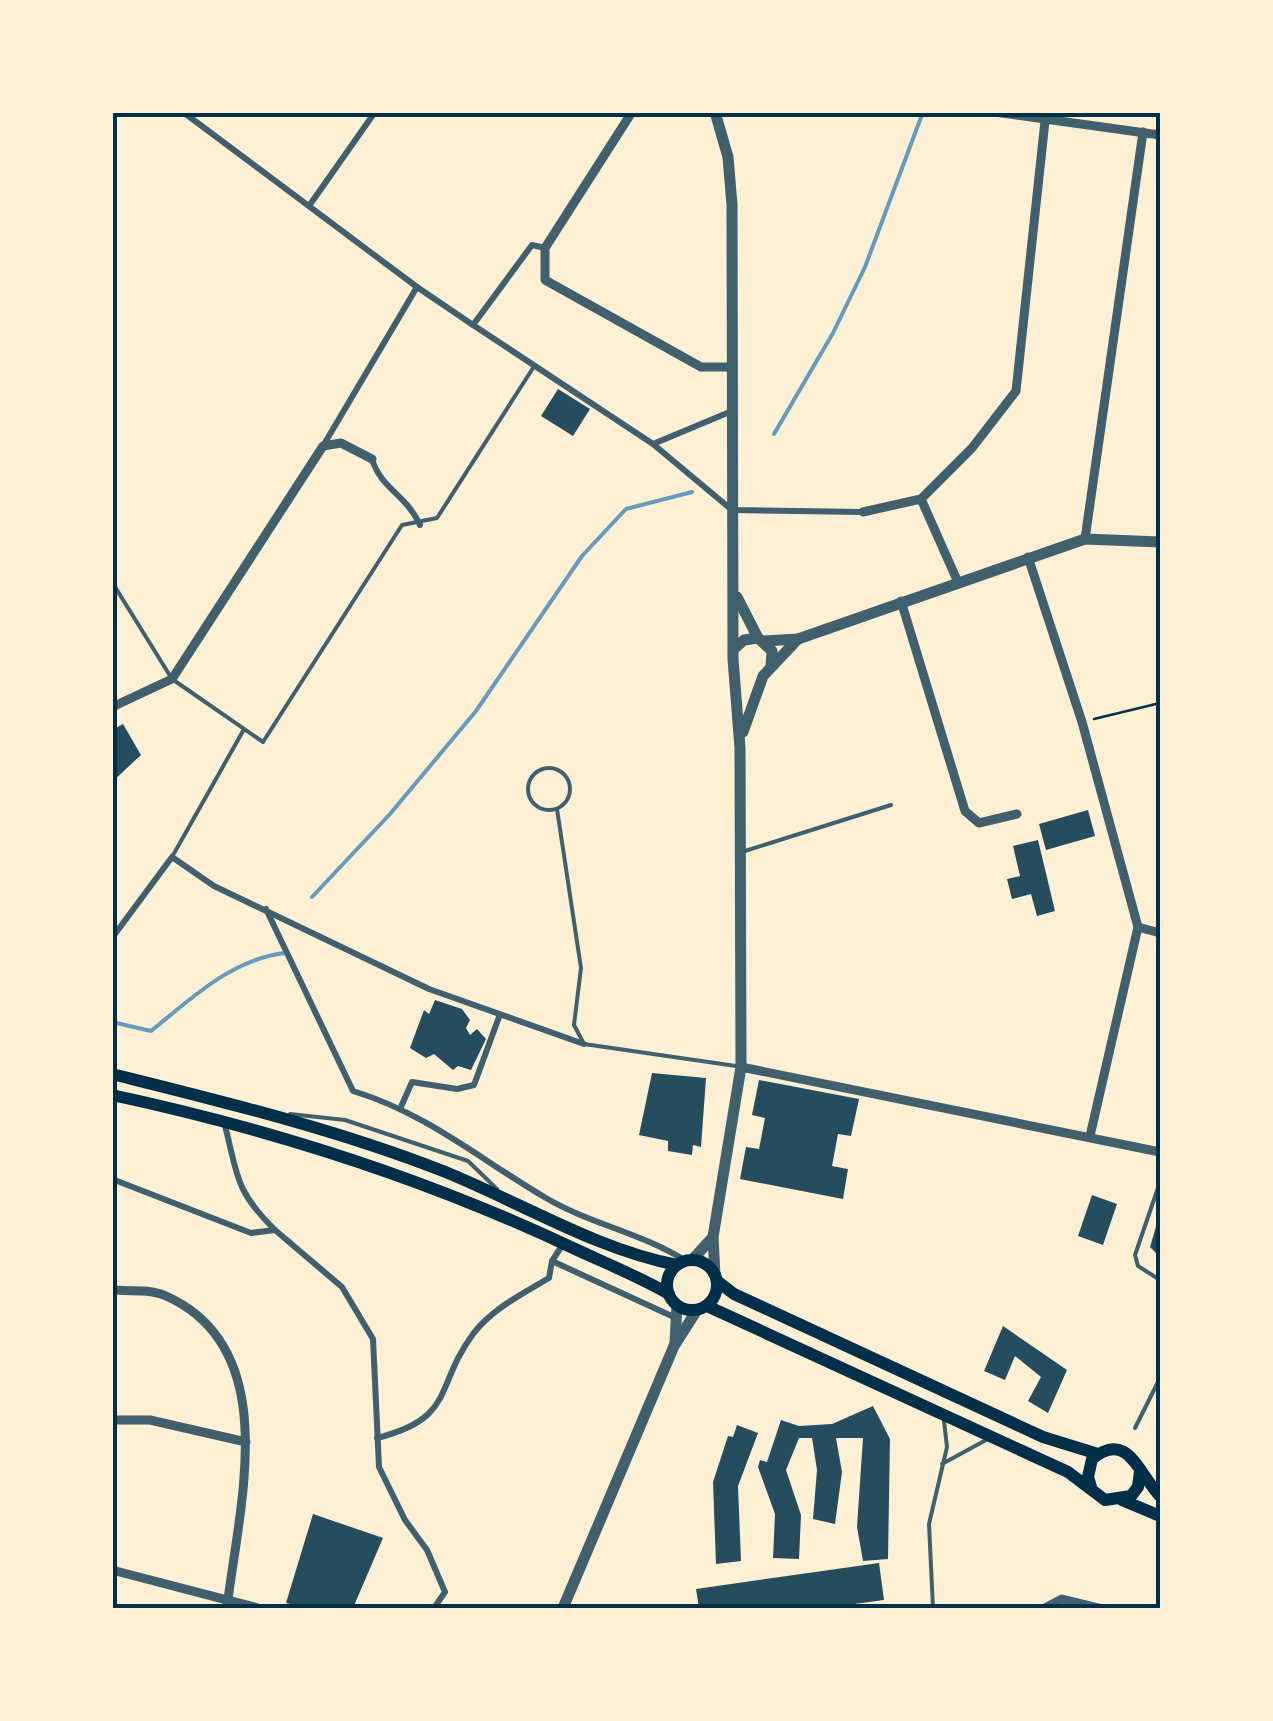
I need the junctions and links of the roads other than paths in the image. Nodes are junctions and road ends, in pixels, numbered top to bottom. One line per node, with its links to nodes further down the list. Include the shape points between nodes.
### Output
1 (183, 112): 9 (street)
2 (375, 112): 9 (street)
3 (632, 112): 10 (street)
4 (716, 112): 14 (street, via 732,205)
5 (995, 112): 6 (street)
6 (1044, 121): 7 (street); 19 (street, via 1016,391)
7 (1143, 132): 8 (street); 23 (street)
8 (1160, 134)
9 (308, 206): 11 (street)
10 (545, 248): 12 (street, via 532,245); 14 (street, via 545,280 702,367)
11 (416, 287): 12 (street); 17 (street)
12 (473, 325): 13 (street)
13 (536, 364): 16 (street); 22 (lane, via 436,518)
14 (732, 366): 15 (street)
15 (734, 410): 16 (street); 20 (street)
16 (654, 444): 20 (street)
17 (322, 446): 18 (street, via 341,443); 35 (street)
18 (372, 459): 22 (street, via 378,477 408,500)
19 (921, 499): 21 (street); 26 (street)
20 (732, 510): 21 (street); 28 (street)
21 (863, 512)
22 (420, 525): 37 (lane, via 402,526 263,742)
23 (1085, 538): 24 (street); 25 (street)
24 (1160, 542)
25 (1028, 557): 26 (street); 45 (street)
26 (957, 580): 29 (street)
27 (112, 582): 35 (lane)
28 (733, 589): 31 (street); 32 (street)
29 (901, 600): 30 (street); 41 (street, via 964,811 979,823)
30 (798, 639): 31 (street); 34 (street)
31 (761, 640): 32 (street, via 744,640); 34 (street, via 772,651)
32 (734, 649): 33 (street)
33 (736, 670): 34 (street, via 746,677); 38 (street)
34 (767, 671): 38 (street)
35 (172, 679): 36 (street); 37 (lane)
36 (112, 707)
37 (244, 731): 43 (lane)
38 (740, 748): 42 (street)
39 (891, 805): 42 (lane)
40 (557, 809): 40 (lane, via 570,785 562,772 542,768 528,783 529,796 537,807); 49 (lane, via 581,968 574,1026)
41 (1017, 814)
42 (741, 852): 50 (street)
43 (172, 857): 44 (street, via 214,886); 47 (street)
44 (266, 908): 48 (street); 53 (street, via 353,1092)
45 (1138, 928): 46 (street); 55 (street)
46 (1160, 932)
47 (112, 938)
48 (499, 1017): 49 (street); 53 (street, via 474,1085 412,1082)
49 (584, 1044): 50 (lane)
50 (741, 1067): 55 (street); 60 (street)
51 (112, 1074): 63 (main road, via 336,1132 629,1252)
52 (112, 1095): 54 (main road)
53 (400, 1109): 63 (street, via 549,1200 653,1240)
54 (224, 1121): 59 (street, via 246,1201); 61 (main road, via 372,1166)
55 (1090, 1136): 56 (street)
56 (1160, 1152)
57 (112, 1179): 59 (street, via 251,1232)
58 (1160, 1182): 65 (lane, via 1135,1255 1138,1266)
59 (274, 1230): 74 (street, via 342,1287 373,1339)
60 (713, 1237): 63 (street); 64 (street)
61 (564, 1243): 62 (street); 67 (main road)
62 (552, 1261): 67 (street); 74 (street, via 549,1278 488,1317 472,1337 433,1412 411,1429)
63 (685, 1262): 64 (main road, via 707,1264); 67 (main road, via 668,1278)
64 (716, 1278): 68 (main road, via 716,1294); 77 (main road, via 734,1294 1042,1436)
65 (1160, 1280)
66 (112, 1290): 76 (street, via 163,1294 200,1318 229,1354)
67 (674, 1306): 68 (main road); 69 (street)
68 (702, 1308): 69 (street); 71 (main road)
69 (674, 1346): 88 (street)
70 (1160, 1378): 73 (lane)
71 (943, 1414): 75 (main road); 78 (lane, via 948,1434)
72 (112, 1420): 76 (street, via 150,1420)
73 (1134, 1428)
74 (377, 1438): 87 (street, via 384,1480 444,1592)
75 (991, 1438): 78 (lane); 80 (main road)
76 (246, 1442): 85 (street)
77 (1098, 1454): 79 (main road, via 1124,1450); 80 (main road, via 1089,1470)
78 (942, 1464): 89 (lane, via 929,1524)
79 (1140, 1470): 81 (main road); 82 (main road, via 1138,1487)
80 (1091, 1488): 82 (main road, via 1105,1500)
81 (1160, 1496)
82 (1122, 1500): 83 (main road)
83 (1160, 1516)
84 (112, 1570): 85 (street)
85 (227, 1604): 86 (street)
86 (258, 1608)
87 (434, 1608)
88 (563, 1608)
89 (933, 1608)
90 (1045, 1608): 91 (street, via 1062,1599)
91 (1099, 1608)

